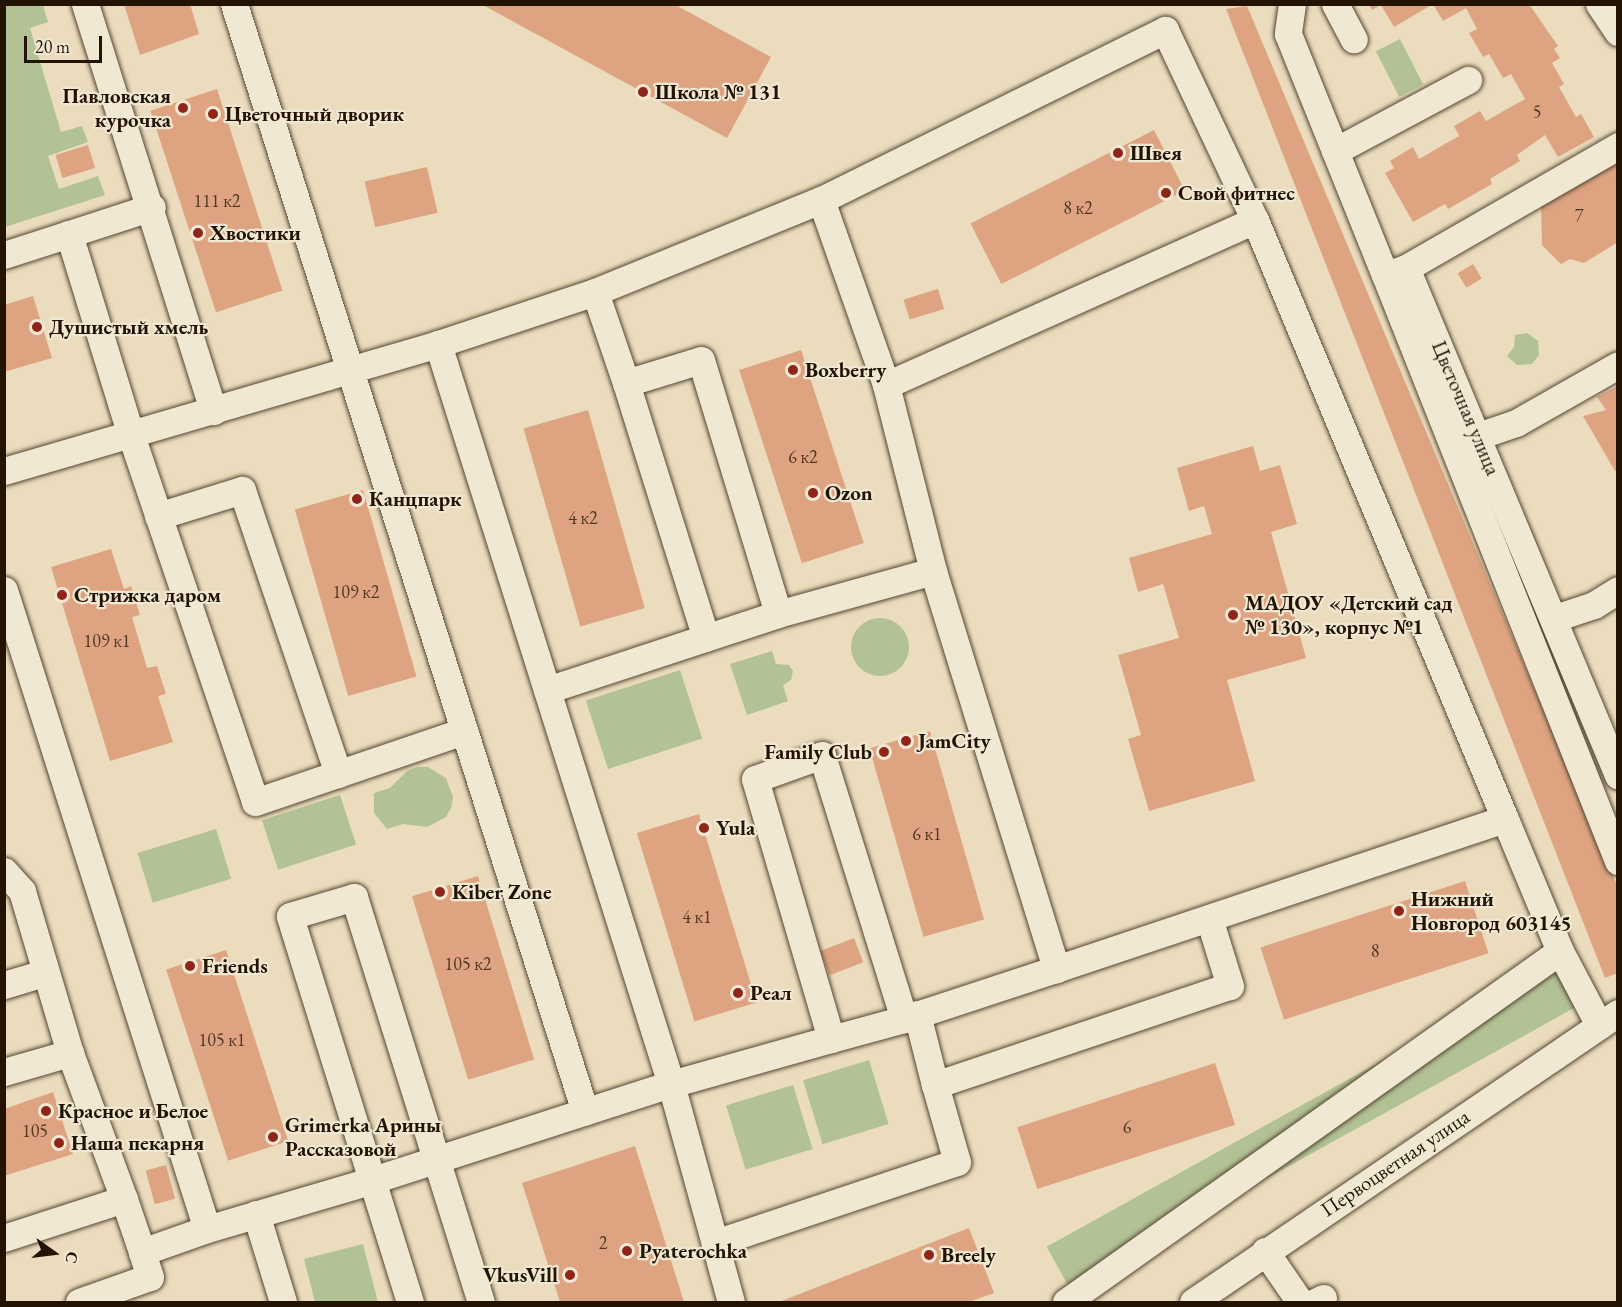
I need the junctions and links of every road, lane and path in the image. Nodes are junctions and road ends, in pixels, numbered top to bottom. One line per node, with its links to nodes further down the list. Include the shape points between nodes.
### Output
1 (86, 4): 12 (street)
2 (234, 4): 20 (street)
3 (1292, 4): 10 (street, via 1288,34)
4 (1335, 4): 7 (street)
5 (1599, 4): 6 (street)
6 (1617, 32)
7 (1354, 39)
8 (1468, 80): 10 (street)
9 (1617, 146): 16 (street)
10 (1335, 151): 16 (street)
11 (821, 200): 13 (street, via 1165,30); 17 (street); 22 (street)
12 (152, 207): 14 (street); 23 (street)
13 (1255, 220): 22 (street); 38 (street)
14 (69, 234): 15 (street); 24 (street)
15 (4, 255)
16 (1395, 271): 25 (street, Цветочная улица); 39 (street)
17 (595, 292): 18 (street); 21 (street)
18 (438, 344): 20 (street); 34 (street)
19 (1617, 365): 25 (street, via 1516,423)
20 (350, 369): 23 (street); 35 (street)
21 (626, 383): 31 (street, via 701,360); 33 (street)
22 (886, 385): 28 (street)
23 (213, 411): 24 (street)
24 (131, 435): 26 (street); 27 (street)
25 (1478, 436): 32 (street, Цветочная улица)
26 (4, 471)
27 (158, 516): 36 (street, via 242,490); 36 (street, via 255,802)
28 (933, 571): 31 (street); 43 (street)
29 (4, 590): 58 (street)
30 (1617, 590): 32 (street, via 1594,605)
31 (778, 614): 33 (street)
32 (1554, 618): 37 (street, Цветочная улица)
33 (706, 638): 34 (street)
34 (548, 690): 51 (street)
35 (464, 731): 36 (street); 53 (street)
36 (338, 774)
37 (1617, 775)
38 (1505, 819): 41 (street); 42 (street)
39 (1617, 861)
40 (4, 871): 44 (street, via 22,891)
41 (1209, 918): 43 (street); 52 (street, via 1230,986)
42 (1560, 951): 47 (street); 69 (street)
43 (1056, 969): 46 (street)
44 (44, 973): 45 (street); 49 (street)
45 (4, 985)
46 (910, 1016): 48 (street); 48 (street, via 822,755 755,779); 52 (street)
47 (1608, 1019): 61 (street, Первоцветная улица)
48 (831, 1039): 51 (street)
49 (70, 1053): 50 (street); 56 (street)
50 (4, 1072)
51 (671, 1084): 53 (street); 60 (street)
52 (935, 1085): 60 (street, via 957,1162)
53 (585, 1112): 54 (street)
54 (434, 1161): 55 (street); 55 (street, via 354,897 290,916); 67 (street)
55 (370, 1181): 57 (street); 66 (street)
56 (124, 1199): 59 (street); 62 (street)
57 (256, 1214): 58 (street); 65 (street)
58 (207, 1229): 62 (street)
59 (4, 1238)
60 (715, 1243): 68 (street)
61 (1265, 1251): 63 (street); 70 (street, Первоцветная улица)
62 (142, 1252): 64 (street, via 150,1277)
63 (1313, 1301)
64 (80, 1302)
65 (283, 1302)
66 (410, 1302)
67 (481, 1302)
68 (731, 1302)
69 (1066, 1302)
70 (1193, 1302)

